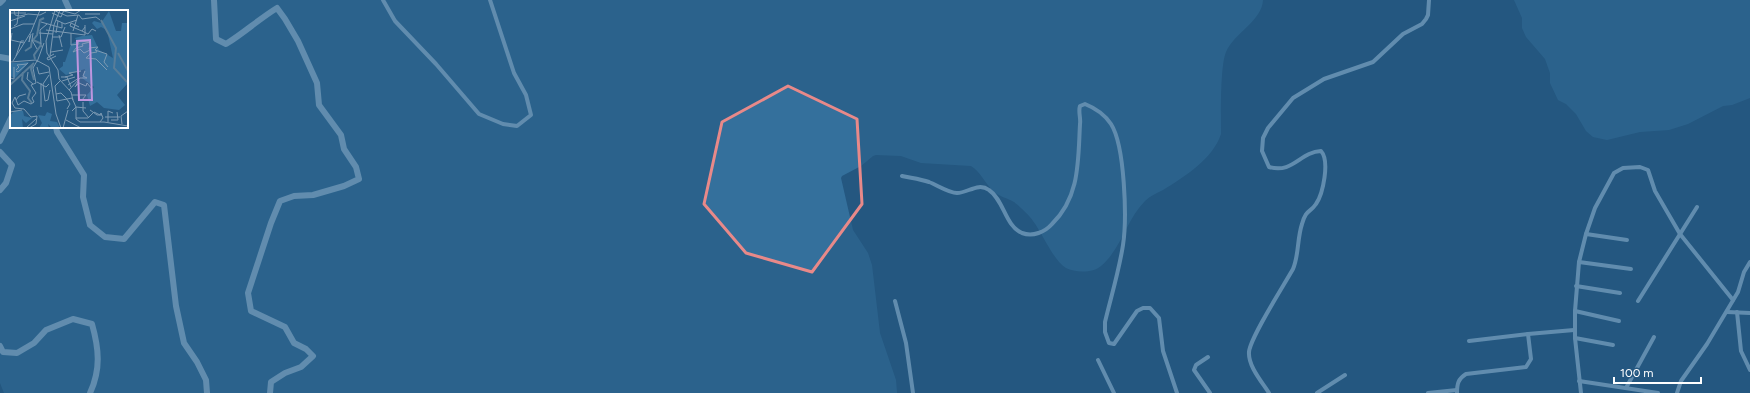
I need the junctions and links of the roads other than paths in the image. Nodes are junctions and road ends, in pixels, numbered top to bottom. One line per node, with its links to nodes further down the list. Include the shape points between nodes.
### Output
1 (3, 0): 7 (street)
2 (65, 0): 8 (street)
3 (214, 0): 50 (street, via 216,39 226,44 277,8 298,41 317,83 319,105 341,135 344,149 356,167 359,179 313,195 294,196 280,201 248,293 251,311 285,327 294,343 313,356 301,367 271,382)
4 (383, 0): 5 (street, via 395,20 480,114 503,124 517,126 531,115 526,95 514,73)
5 (490, 0)
6 (1429, 0): 55 (street, via 1428,15 1422,24 1403,34 1373,62 1324,80 1293,98 1262,138 1262,151 1268,167 1283,169 1313,151 1321,151 1325,155 1326,167 1317,203 1305,215 1301,226 1295,265 1251,344 1251,363)
7 (0, 3)
8 (70, 10)
9 (0, 57): 10 (street)
10 (10, 59)
11 (10, 120): 13 (street)
12 (56, 128): 49 (street, via 84,175 83,197 90,225 105,237 124,239 155,202 164,205 176,306 184,343 206,380)
13 (0, 141)
14 (0, 152): 16 (street, via 12,165 6,183)
15 (902, 176): 53 (street, via 958,193 981,187 989,190 1015,229 1023,233 1037,234 1055,222 1071,198 1079,153 1080,106 1085,104 1098,111 1110,124 1117,138 1125,212 1123,246 1105,322 1108,343 1114,344 1137,311 1150,308 1161,324 1163,351)
16 (0, 190)
17 (1697, 208): 19 (street)
18 (1586, 234): 19 (street, via 1594,208 1614,173 1623,168 1640,167 1648,170 1655,192); 20 (street); 21 (street)
19 (1680, 234): 26 (street); 28 (street)
20 (1627, 240)
21 (1579, 262): 23 (street); 24 (street)
22 (1750, 262): 26 (street)
23 (1631, 269)
24 (1576, 286): 25 (street); 29 (street)
25 (1620, 293)
26 (1733, 300): 30 (street)
27 (895, 301): 51 (street, via 906,343)
28 (1638, 301)
29 (1575, 312): 33 (street); 34 (street)
30 (1727, 312): 31 (street); 60 (street, via 1681,381)
31 (1737, 312): 32 (street); 43 (street, via 1741,351)
32 (1750, 313)
33 (1619, 320)
34 (1574, 330): 35 (street); 37 (street)
35 (1528, 334): 38 (street); 47 (street, via 1531,359 1526,367 1466,374 1458,382)
36 (1654, 337): 46 (street)
37 (1575, 338): 39 (street); 45 (street)
38 (1469, 341)
39 (1613, 345)
40 (0, 346): 48 (street, via 2,352 16,353 34,343 46,330 73,319 92,324 99,362)
41 (1208, 357): 54 (street, via 1196,365 1194,370)
42 (1098, 360): 52 (street)
43 (1750, 370)
44 (1345, 375): 56 (street)
45 (1579, 381): 46 (street); 58 (street)
46 (1626, 388): 59 (street)
47 (1457, 392): 57 (street)
48 (90, 393)
49 (207, 393)
50 (270, 393)
51 (912, 393)
52 (1114, 393)
53 (1177, 393)
54 (1210, 393)
55 (1269, 393)
56 (1317, 393)
57 (1428, 393)
58 (1580, 393)
59 (1658, 393)
60 (1677, 393)

